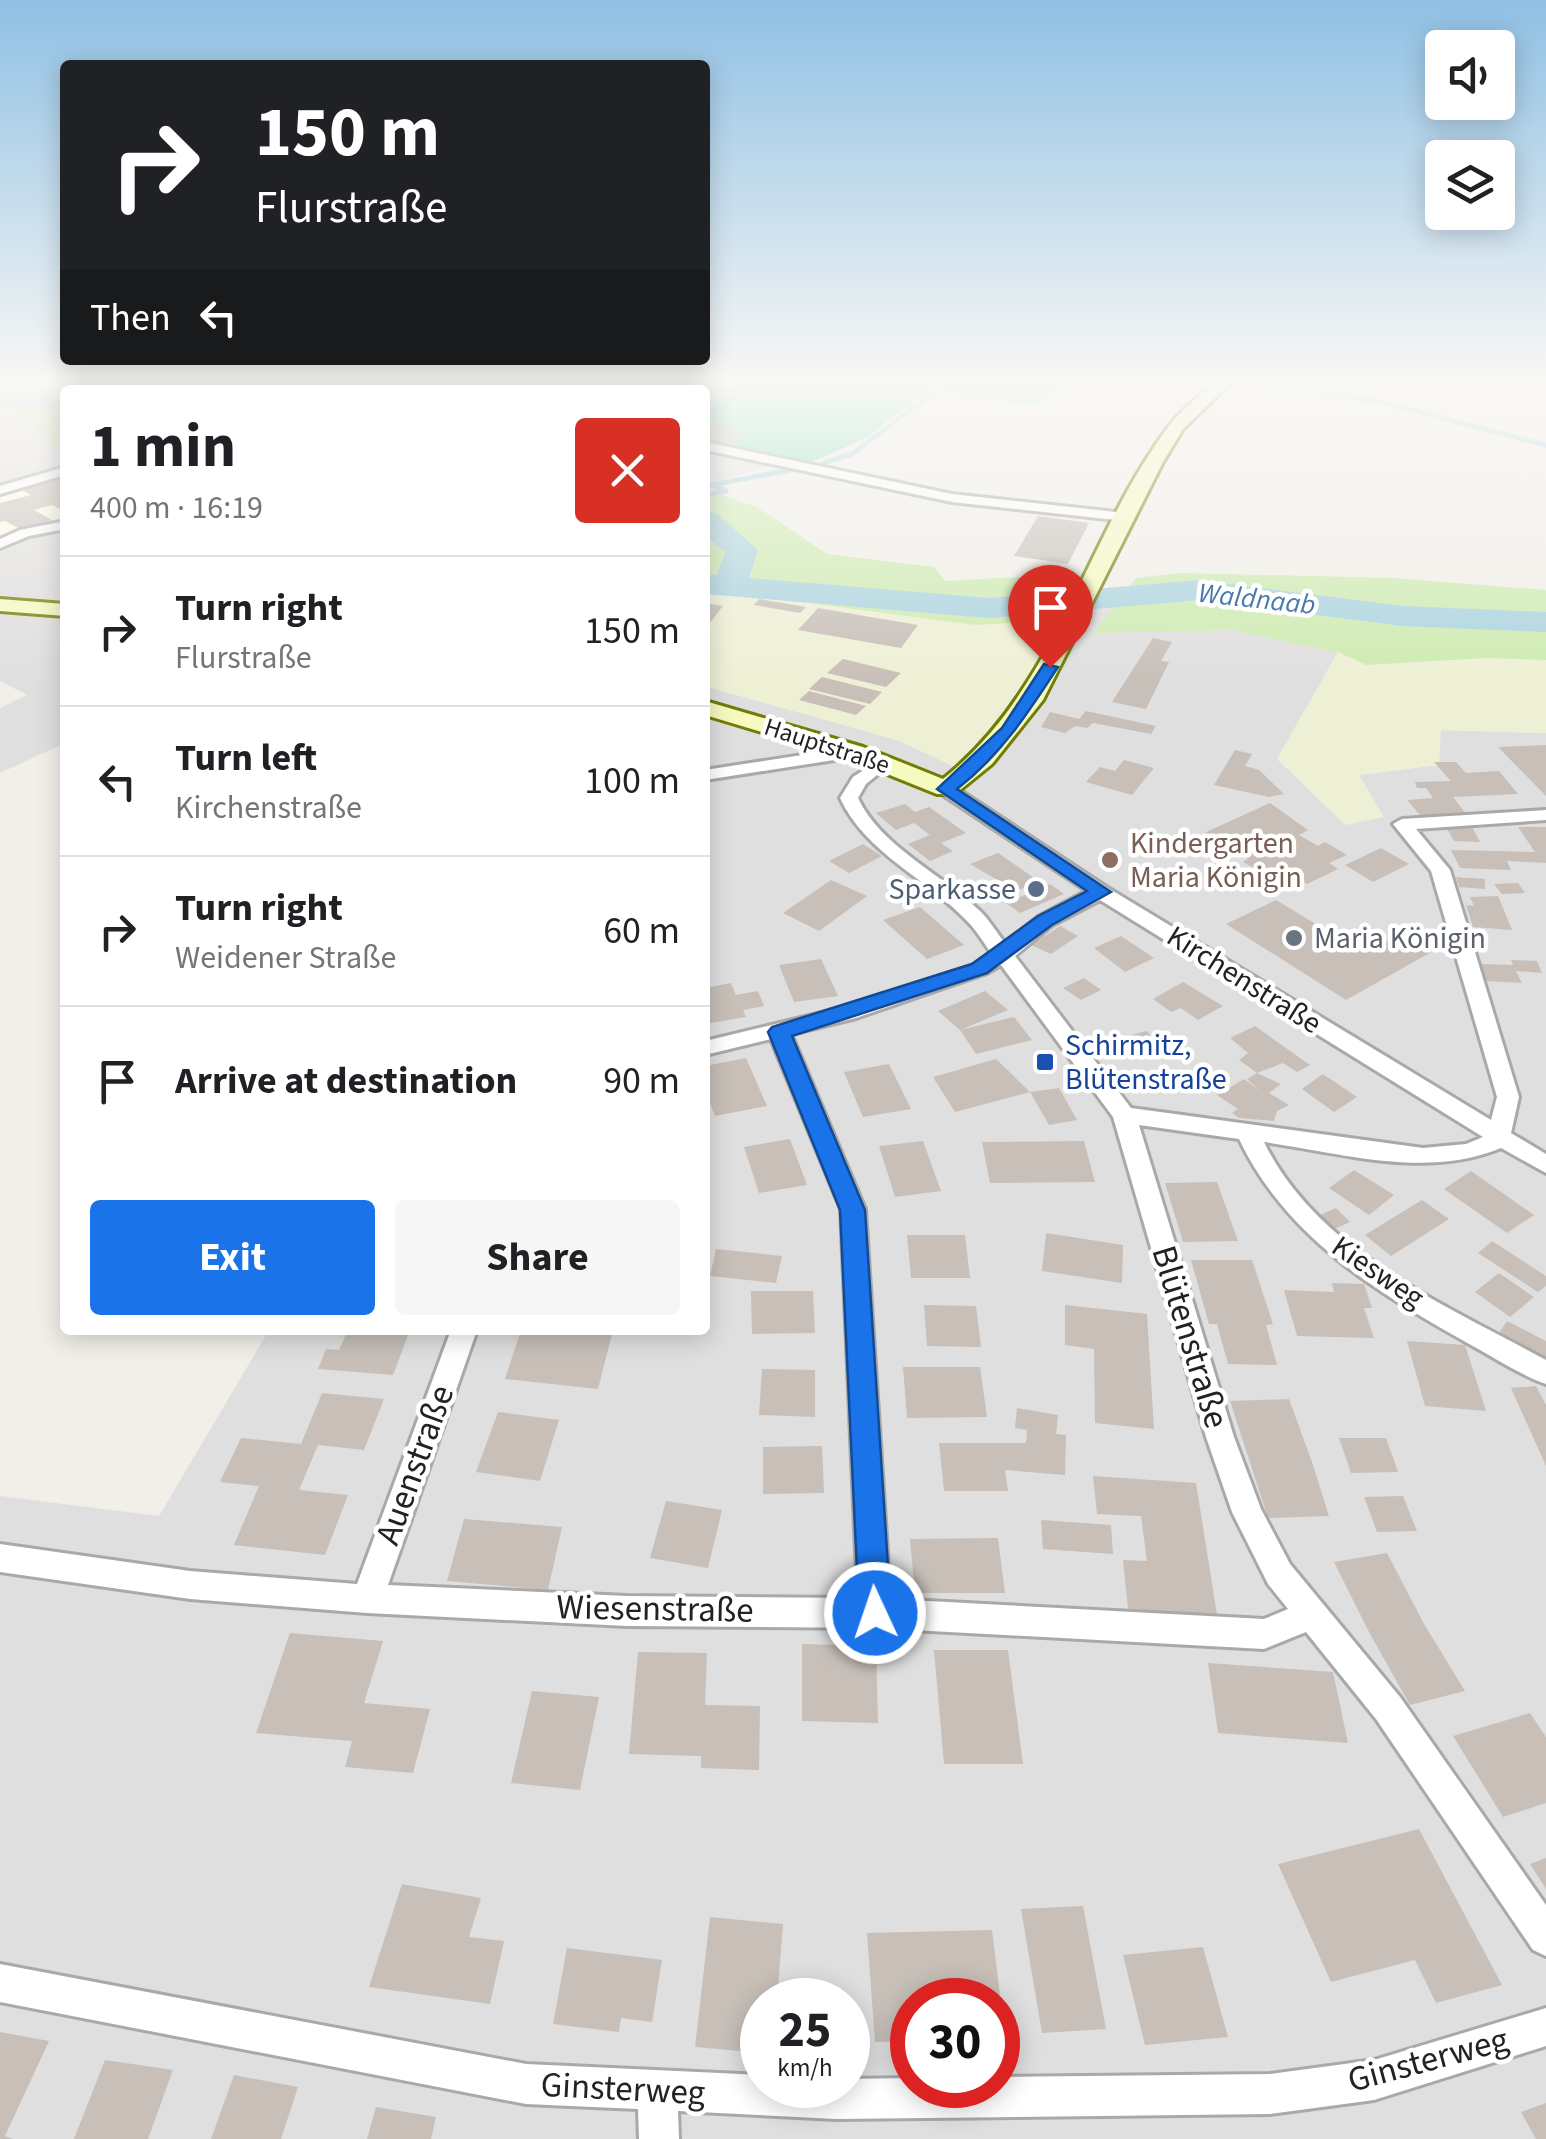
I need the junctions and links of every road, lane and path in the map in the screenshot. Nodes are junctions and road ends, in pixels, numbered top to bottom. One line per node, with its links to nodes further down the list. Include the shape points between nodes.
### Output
1 (25, 483): 4 (street)
2 (880, 483): 6 (street, via 952,498)
3 (1145, 483): 6 (street)
4 (21, 484): 5 (street)
5 (0, 490)
6 (1126, 517): 15 (street, via 1032,700 976,766)
7 (60, 526): 8 (street)
8 (0, 544)
9 (0, 605): 10 (street)
10 (60, 605)
11 (710, 709): 12 (street, Hauptstraße)
12 (854, 752): 13 (street, Hauptstraße); 14 (street)
13 (884, 762): 15 (street, Hauptstraße); 18 (street, Blütenstraße, via 858,780 850,798 856,813 975,917)
14 (710, 774)
15 (946, 789): 17 (street, Kirchenstraße)
16 (1546, 815): 23 (street, via 1402,824 1440,870 1508,1097)
17 (1101, 892): 18 (street, via 1045,921); 23 (street, Kirchenstraße)
18 (1004, 954): 19 (street, via 912,993); 21 (street, Blütenstraße)
19 (780, 1032): 20 (street); 29 (street, via 853,1210)
20 (710, 1047)
21 (1124, 1115): 22 (street); 30 (street, Blütenstraße, via 1247,1512)
22 (1247, 1131): 23 (street, via 1422,1156 1469,1152); 26 (street, Kiesweg, via 1258,1163 1326,1238 1372,1273)
23 (1498, 1140): 24 (street, Kirchenstraße)
24 (1546, 1166)
25 (462, 1335): 28 (street, Auenstraße)
26 (1546, 1373)
27 (0, 1558): 28 (street, Wiesenstraße, via 190,1585)
28 (367, 1599): 29 (street, Wiesenstraße)
29 (875, 1613): 30 (street, Wiesenstraße, via 1264,1634)
30 (1309, 1616): 31 (street, Blütenstraße, via 1388,1708)
31 (1546, 1938)
32 (0, 1983): 34 (street, Ginsterweg, via 526,2084)
33 (1546, 2027): 34 (street, Ginsterweg, via 1374,2080 1270,2094 838,2099)
34 (657, 2093): 35 (street)
35 (659, 2139)

